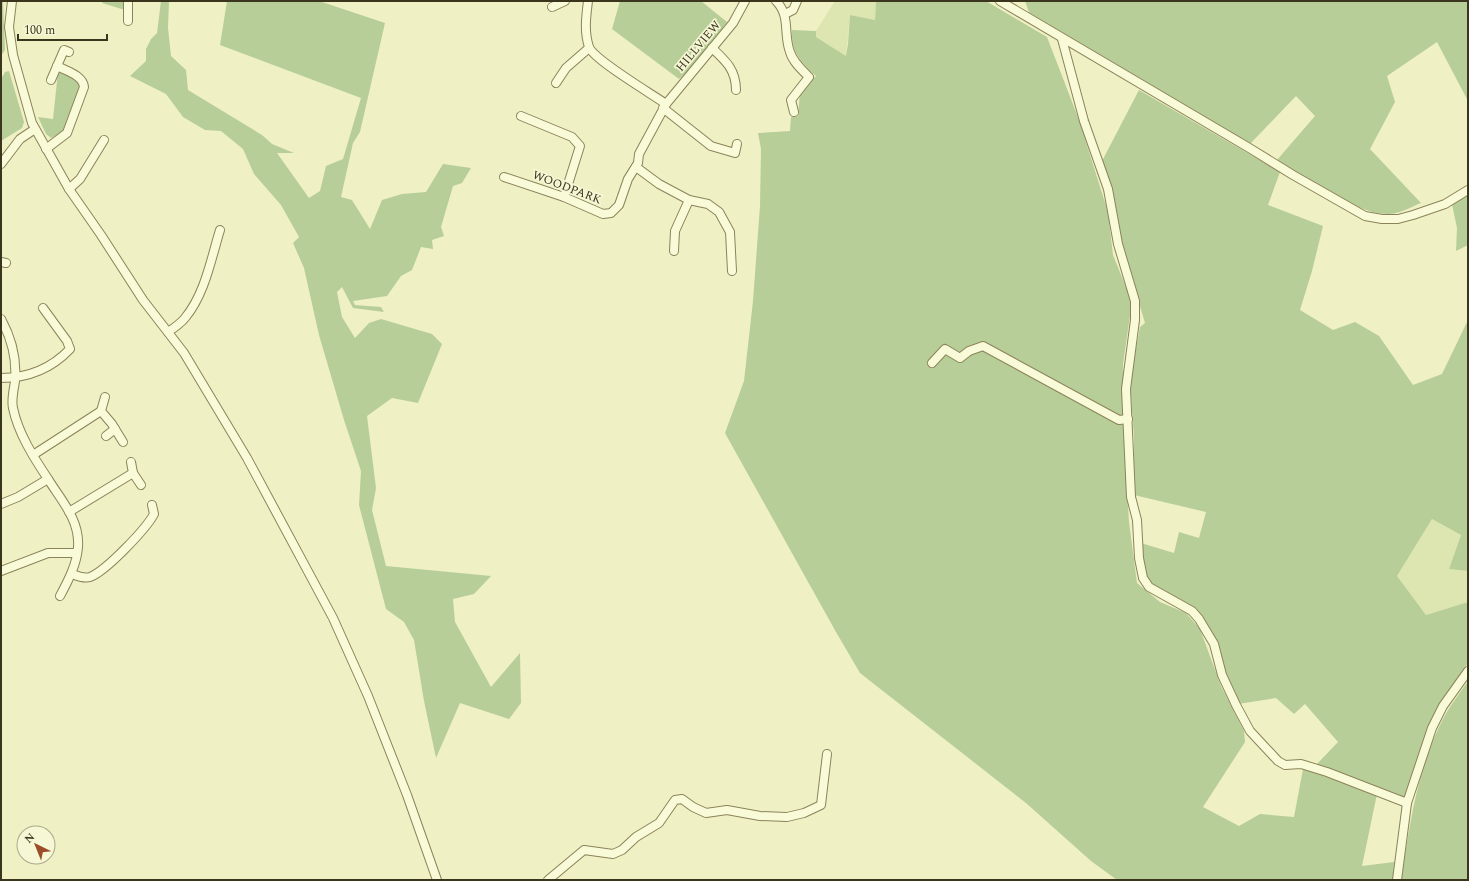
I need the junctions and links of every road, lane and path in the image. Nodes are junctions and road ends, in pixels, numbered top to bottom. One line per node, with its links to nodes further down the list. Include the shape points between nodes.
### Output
1 (12, 1): 23 (street, via 9,27 13,54)
2 (128, 1): 11 (street)
3 (564, 1): 9 (street)
4 (588, 1): 13 (street, via 585,28)
5 (745, 1): 14 (street, HILLVIEW, via 733,23)
6 (776, 1): 10 (street)
7 (797, 1): 10 (street, via 793,10)
8 (1000, 1): 12 (street)
9 (552, 7)
10 (785, 14): 21 (street, via 790,52 809,77 791,100)
11 (128, 21)
12 (1062, 38): 32 (street, via 1365,216 1398,219 1444,204); 46 (street, via 1084,121 1108,189 1118,244 1135,301 1126,388)
13 (589, 48): 18 (street, via 566,68); 20 (street, via 602,61)
14 (712, 48): 19 (street, via 730,65 736,81); 20 (street, HILLVIEW)
15 (69, 52): 16 (street, via 64,50)
16 (57, 66): 17 (street); 27 (street, via 79,78 84,87 67,133)
17 (51, 80)
18 (556, 83)
19 (736, 92)
20 (665, 106): 25 (street, HILLVIEW); 26 (street, via 704,141 716,148 735,153)
21 (794, 112)
22 (521, 116): 33 (street, via 572,137 580,146)
23 (35, 129): 27 (street); 28 (street, via 20,139)
24 (104, 140): 31 (street, via 80,179)
25 (646, 141): 29 (street, WOODPARK)
26 (737, 144)
27 (46, 149): 31 (street)
28 (1, 164)
29 (636, 167): 33 (street, WOODPARK, via 628,179 619,205 607,214); 34 (street, via 659,184)
30 (504, 177): 33 (street, WOODPARK)
31 (69, 189): 40 (street, via 143,300)
32 (1468, 190)
33 (564, 197)
34 (689, 200): 36 (street, via 675,231); 37 (street, via 713,207 724,218 730,232)
35 (220, 230): 40 (street, via 195,303 185,319)
36 (674, 253)
37 (732, 272)
38 (43, 308): 43 (street, via 70,349 37,373)
39 (1, 320): 43 (street, via 12,342)
40 (168, 332): 65 (street, via 184,353 247,458 333,618 407,795)
41 (932, 363): 46 (street, via 945,349 960,358 969,351 983,346 1119,420)
42 (1, 378): 43 (street)
43 (15, 378): 50 (street, via 12,407 18,426)
44 (105, 397): 45 (street)
45 (101, 411): 47 (street); 50 (street)
46 (1128, 419): 64 (street, via 1131,496 1137,520 1139,558 1144,578 1149,587 1192,612 1199,619 1214,644 1222,675 1250,731 1278,761 1285,765 1301,764 1314,767)
47 (115, 429): 48 (street); 49 (street)
48 (106, 436)
49 (123, 442)
50 (33, 455): 53 (street)
51 (131, 462): 52 (street)
52 (133, 473): 54 (street); 57 (street)
53 (48, 479): 55 (street, via 18,498); 57 (street)
54 (141, 484)
55 (1, 504)
56 (152, 505): 60 (street, via 154,514 148,525 135,540 98,572 89,578)
57 (69, 512): 58 (street, via 76,526)
58 (77, 553): 59 (street, via 48,553); 60 (street)
59 (1, 571)
60 (72, 574): 61 (street)
61 (60, 596)
62 (1468, 671): 64 (street, via 1442,706)
63 (827, 754): 66 (street, via 821,805 804,813 787,817 760,816 727,810 706,813 682,798 675,800 659,824 636,837 622,850 613,854 584,850)
64 (1407, 803): 67 (street)
65 (437, 880)
66 (548, 880)
67 (1397, 880)

